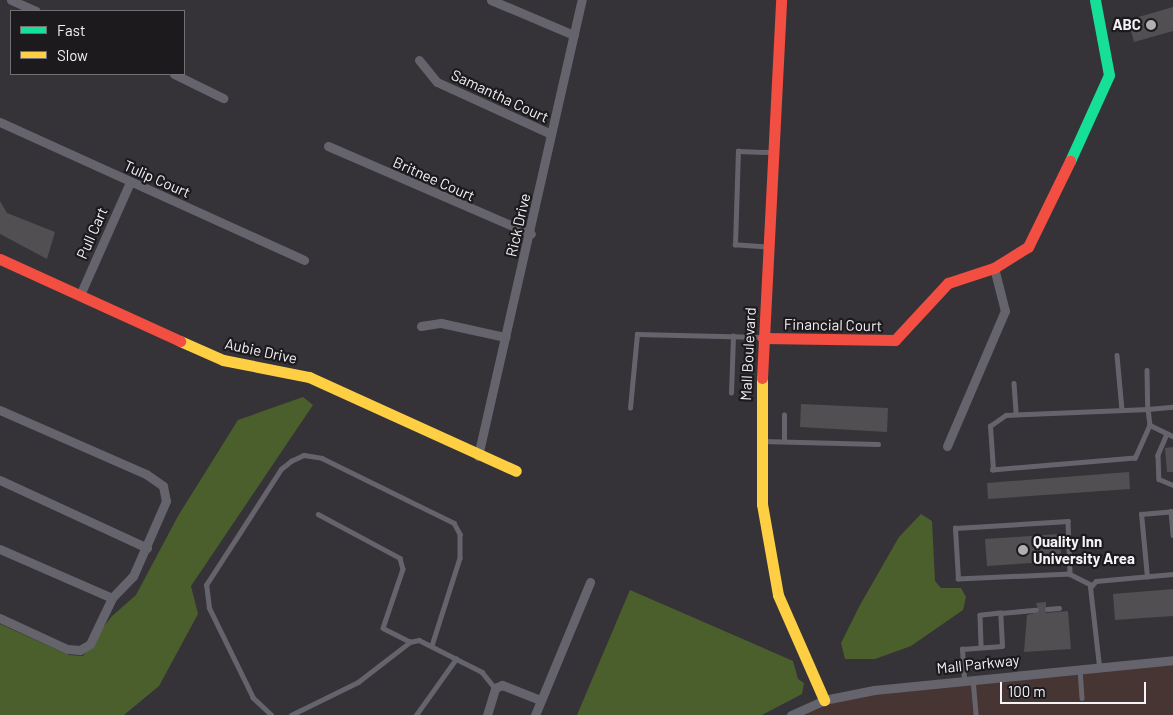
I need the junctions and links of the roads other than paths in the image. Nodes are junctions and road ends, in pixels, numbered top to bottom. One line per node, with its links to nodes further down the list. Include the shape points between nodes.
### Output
1 (11, 0): 6 (street)
2 (491, 0): 7 (street)
3 (582, 0): 7 (street, Rick Drive)
4 (781, 0): 14 (street, Mall Boulevard)
5 (1096, 2): 20 (street, Financial Court, via 1110,63 1102,97 1035,237 1019,255)
6 (34, 10)
7 (574, 35): 12 (street, Rick Drive)
8 (420, 60): 12 (street, Samantha Court, via 437,82)
9 (176, 75): 10 (street)
10 (223, 98)
11 (0, 122): 15 (street, Tulip Court)
12 (551, 134): 16 (street, Rick Drive)
13 (328, 146): 16 (street, Britnee Court)
14 (775, 152): 17 (street, Mall Boulevard); 17 (lane, via 738,151 735,199 735,245)
15 (130, 182): 19 (street, Tulip Court); 21 (street, Pull Cart)
16 (531, 234): 24 (street, Rick Drive)
17 (770, 247): 25 (street, Mall Boulevard)
18 (0, 259): 21 (street, Aubie Drive)
19 (304, 260)
20 (994, 268): 25 (street, Financial Court, via 948,283 912,327 895,340 865,343); 43 (street, via 1006,299 1005,311)
21 (80, 295): 44 (street, Aubie Drive, via 223,360 309,376)
22 (422, 326): 24 (street, via 442,323)
23 (733, 336): 25 (lane); 29 (lane); 31 (lane, via 637,334)
24 (505, 337): 44 (street, Rick Drive)
25 (763, 338): 40 (street, Mall Boulevard)
26 (1117, 355): 34 (lane)
27 (1147, 370): 32 (lane)
28 (1014, 383): 35 (lane)
29 (731, 393)
30 (1173, 407): 32 (lane)
31 (630, 408)
32 (1148, 409): 34 (lane); 37 (lane)
33 (0, 410): 51 (street, via 163,486 163,513)
34 (1122, 410): 35 (lane)
35 (1016, 414): 37 (lane, via 990,426 993,470 1135,458)
36 (784, 415): 41 (lane)
37 (1150, 425): 38 (lane)
38 (1166, 436): 39 (lane); 47 (lane, via 1158,455 1159,479)
39 (1173, 436)
40 (760, 441): 41 (lane); 75 (street, Mall Boulevard, via 762,504 778,595)
41 (784, 442): 42 (lane)
42 (878, 444)
43 (947, 446)
44 (478, 456): 45 (street, Aubie Drive)
45 (516, 471)
46 (0, 480): 51 (street)
47 (1173, 485)
48 (1172, 511): 50 (lane); 55 (lane, via 1141,514)
49 (318, 514): 64 (lane, via 400,558 403,569 383,628)
50 (1173, 535)
51 (147, 548): 58 (street, via 126,586)
52 (0, 549): 58 (street)
53 (1070, 574): 53 (lane, via 1068,521 955,528 958,579); 57 (lane)
54 (1173, 574): 55 (lane)
55 (1147, 577): 57 (lane)
56 (590, 582): 74 (street)
57 (1092, 585): 69 (lane)
58 (112, 598): 63 (street, via 90,644 80,650 67,649)
59 (1059, 608): 60 (lane)
60 (1047, 609)
61 (1036, 610): 62 (lane)
62 (1000, 613): 66 (lane, via 980,614); 66 (lane, via 1002,646)
63 (0, 618)
64 (410, 642): 65 (lane, via 419,640); 77 (lane, via 358,682)
65 (432, 646): 67 (lane); 76 (lane, via 460,558 460,534 454,523 322,458 304,455 291,460 281,469 206,585 208,608 253,698)
66 (981, 647): 71 (lane, via 962,649)
67 (456, 659): 72 (lane, via 482,672); 78 (lane)
68 (1173, 660): 69 (street, Mall Parkway)
69 (1099, 666): 70 (street, Mall Parkway)
70 (1080, 668): 71 (street, Mall Parkway); 73 (lane)
71 (968, 678): 75 (street, Mall Parkway); 82 (lane)
72 (495, 688): 74 (street, via 510,685); 79 (street)
73 (1082, 698)
74 (540, 700): 80 (street)
75 (824, 700): 81 (street, Mall Parkway)
76 (271, 715)
77 (291, 715)
78 (416, 715)
79 (487, 715)
80 (535, 715)
81 (791, 715)
82 (976, 715)

